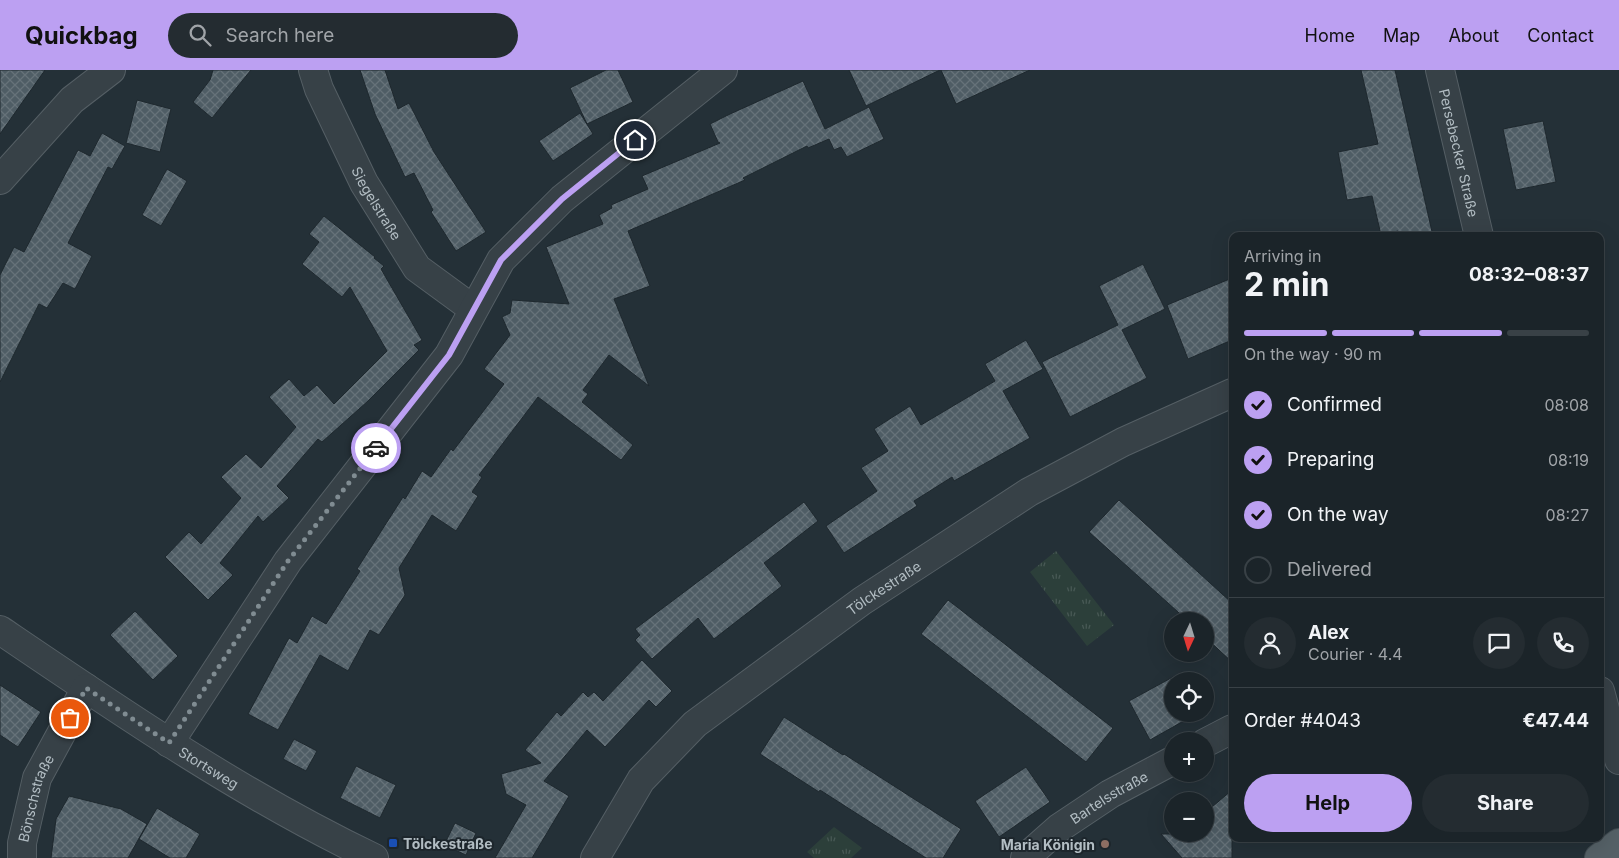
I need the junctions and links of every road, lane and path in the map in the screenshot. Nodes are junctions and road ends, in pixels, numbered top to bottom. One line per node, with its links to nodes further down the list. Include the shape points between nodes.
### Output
1 (111, 70): 5 (street, via 72,100)
2 (312, 70): 7 (street, Siegelstraße, via 364,183 417,268)
3 (723, 70): 7 (street, via 562,199 501,260)
4 (1440, 70): 6 (street, Persebecker Straße)
5 (0, 180)
6 (1478, 232)
7 (473, 310): 14 (street, via 449,355 288,561)
8 (1229, 394): 20 (street, Tölckestraße, via 1123,442 1029,492 862,601 695,724 641,780)
9 (0, 630): 10 (street, Stortsweg)
10 (86, 688): 14 (street, Stortsweg); 18 (street, Bönschstraße, via 37,778 22,843)
11 (1604, 706): 15 (street)
12 (1229, 731): 13 (street)
13 (1214, 738)
14 (169, 743): 19 (street, Stortsweg, via 315,828)
15 (1619, 760)
16 (1164, 764): 21 (street, Bartelsstraße, via 1110,794 1059,828)
17 (1619, 843): 22 (main road)
18 (22, 858)
19 (374, 858)
20 (595, 858)
21 (1025, 858)
22 (1598, 858)

